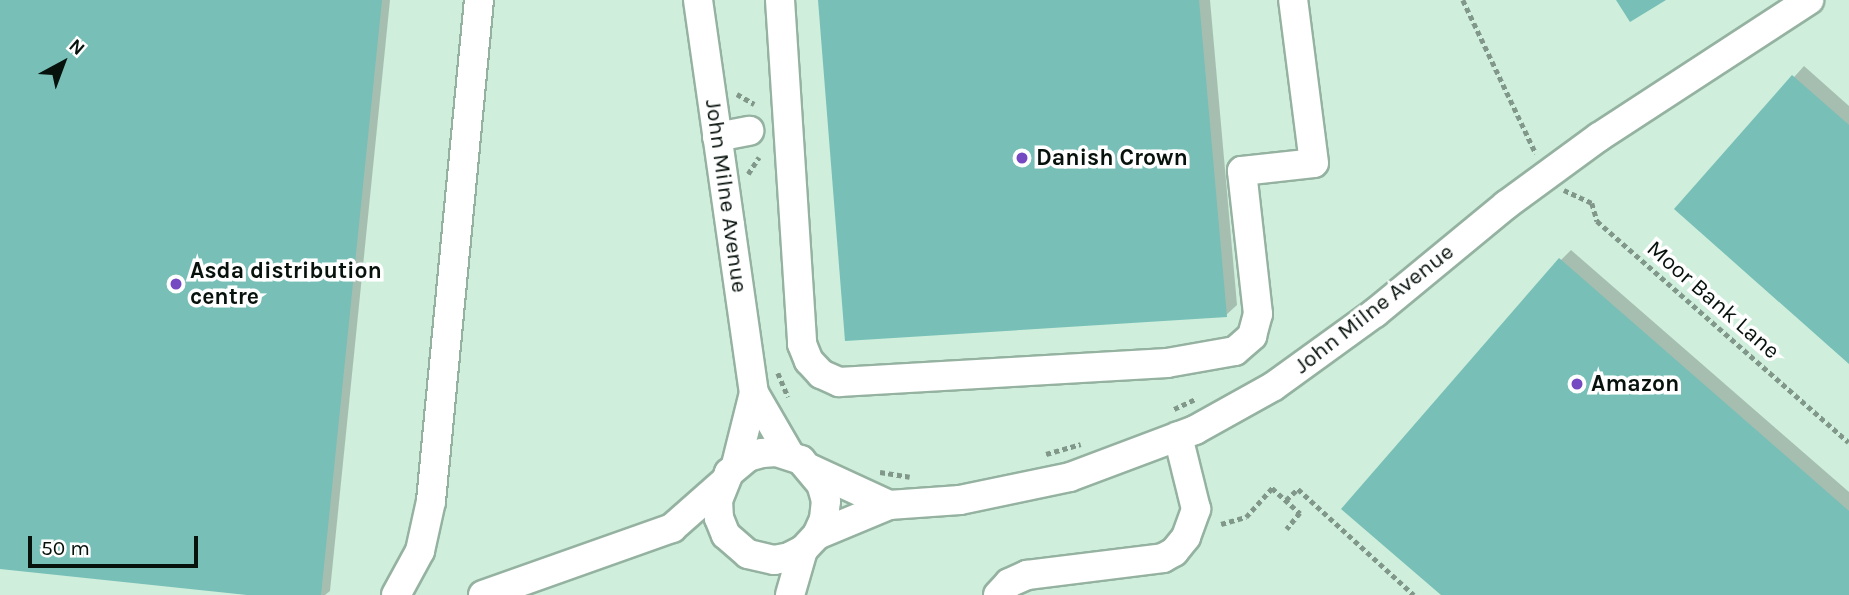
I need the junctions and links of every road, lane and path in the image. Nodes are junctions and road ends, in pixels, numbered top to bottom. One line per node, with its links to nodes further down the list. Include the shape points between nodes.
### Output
1 (479, 0): 26 (street, via 431,501 420,551)
2 (698, 0): 9 (street, John Milne Avenue)
3 (780, 0): 4 (street, via 802,344 821,374 839,383 1167,363 1235,351 1252,336 1258,314 1241,171 1314,163)
4 (1293, 0)
5 (1463, 0): 11 (path)
6 (1809, 0): 15 (street, John Milne Avenue, via 1589,145 1274,386)
7 (734, 82): 8 (path, via 735,92)
8 (754, 104)
9 (717, 137): 10 (street); 14 (street, John Milne Avenue)
10 (754, 144): 12 (path)
11 (1538, 162)
12 (747, 180)
13 (1557, 188): 16 (path, Moor Bank Lane, via 1592,203 1597,221)
14 (754, 393): 17 (street, John Milne Avenue); 18 (street, John Milne Avenue)
15 (1178, 436): 20 (street, John Milne Avenue, via 1070,477 960,500); 30 (street, via 1196,509 1186,537 1174,552 1163,558 1027,575 1009,583)
16 (1849, 442)
17 (800, 462): 18 (street, via 762,453); 20 (street, John Milne Avenue); 24 (street, via 821,484 825,501 824,519)
18 (730, 474): 22 (street); 25 (street, via 718,500 719,518 726,535)
19 (1286, 500): 21 (path, via 1272,488 1247,517); 23 (path, via 1300,513); 31 (path, via 1298,489)
20 (889, 505): 24 (street, John Milne Avenue)
21 (1220, 524)
22 (672, 528): 25 (street); 27 (street)
23 (1287, 528)
24 (810, 543): 25 (street, via 789,557); 29 (street)
25 (748, 553): 28 (street)
26 (396, 595)
27 (483, 595)
28 (783, 595)
29 (790, 595)
30 (998, 595)
31 (1415, 595)

